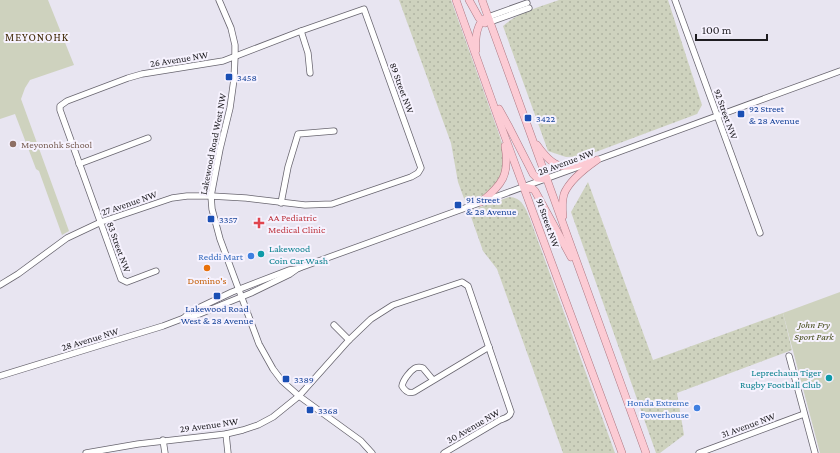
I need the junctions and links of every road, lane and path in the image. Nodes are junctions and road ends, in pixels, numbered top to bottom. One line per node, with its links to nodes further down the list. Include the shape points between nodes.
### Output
1 (220, 0): 10 (street, Lakewood Road West NW, via 231,28)
2 (456, 0): 13 (main road, 91 Street NW)
3 (469, 0): 8 (main road, via 476,13)
4 (482, 0): 8 (main road, 91 Street NW)
5 (676, 0): 16 (street, 92 Street NW)
6 (528, 6): 8 (street)
7 (364, 9): 9 (street, 26 Avenue NW); 23 (street, 89 Street NW, via 421,168)
8 (487, 20): 13 (main road, via 477,32 476,42); 20 (main road, 91 Street NW)
9 (301, 32): 10 (street, 26 Avenue NW); 12 (street, via 308,53)
10 (235, 56): 15 (street, 26 Avenue NW, via 223,61 128,78); 26 (street, Lakewood Road West NW, via 230,108)
11 (840, 71): 16 (street, 28 Avenue NW)
12 (310, 73)
13 (482, 73): 14 (main road, 91 Street NW)
14 (491, 95): 17 (main road, 91 Street NW); 24 (main road, via 533,174 537,178)
15 (60, 106): 22 (street, 83 Street NW)
16 (717, 116): 21 (street, 28 Avenue NW); 31 (street, 92 Street NW)
17 (501, 126): 25 (main road, 91 Street NW); 27 (main road, via 507,153 504,176 496,189)
18 (334, 131): 28 (street, via 298,134)
19 (148, 138): 22 (street)
20 (532, 138): 21 (main road, via 548,159 558,165 569,166); 24 (main road, 91 Street NW)
21 (597, 160): 24 (street, 28 Avenue NW); 30 (main road, via 583,170 564,193)
22 (79, 164): 29 (street, 83 Street NW)
23 (418, 173): 28 (street, 27 Avenue NW, via 332,204)
24 (547, 179): 25 (street, 28 Avenue NW); 30 (main road, 91 Street NW)
25 (524, 187): 27 (street, 28 Avenue NW); 32 (main road, via 535,191); 54 (main road, 91 Street NW)
26 (211, 196): 28 (street, 27 Avenue NW); 29 (street, 27 Avenue NW, via 172,198); 36 (street, Lakewood Road West NW, via 220,239)
27 (481, 202): 33 (street, 28 Avenue NW)
28 (281, 203)
29 (101, 222): 34 (street, 83 Street NW, via 121,279 127,282); 35 (street, 27 Avenue NW, via 67,238)
30 (564, 228): 32 (main road, 91 Street NW)
31 (760, 233)
32 (579, 268): 55 (main road, 91 Street NW)
33 (297, 269): 36 (street, 28 Avenue NW); 37 (street, 28 Avenue NW)
34 (156, 271)
35 (0, 285)
36 (239, 290): 37 (street, Lakewood Road West NW); 38 (street, 28 Avenue NW, via 190,312)
37 (241, 297): 38 (street, 28 Avenue NW); 45 (street, Lakewood Road West NW, via 258,344 282,381)
38 (184, 318): 43 (street, 28 Avenue NW)
39 (334, 325): 40 (street)
40 (350, 340): 41 (street, 29 Avenue NW, via 371,319 393,305 462,282 468,286); 45 (street, 29 Avenue NW)
41 (489, 347): 44 (street); 53 (street, 30 Avenue NW, via 511,414)
42 (789, 356): 46 (street)
43 (0, 376)
44 (434, 380): 44 (street, via 423,368 415,368 402,386 407,392 412,393)
45 (299, 396): 47 (street, 29 Avenue NW, via 273,417 258,425); 52 (street, Lakewood Road West NW, via 361,441)
46 (804, 414): 56 (street, 31 Avenue NW); 57 (street)
47 (226, 434): 48 (street, 29 Avenue NW); 51 (street)
48 (163, 440): 49 (street, 29 Avenue NW); 50 (street)
49 (86, 453)
50 (165, 453)
51 (228, 453)
52 (372, 453)
53 (444, 453)
54 (622, 453)
55 (646, 453)
56 (699, 453)
57 (815, 453)

